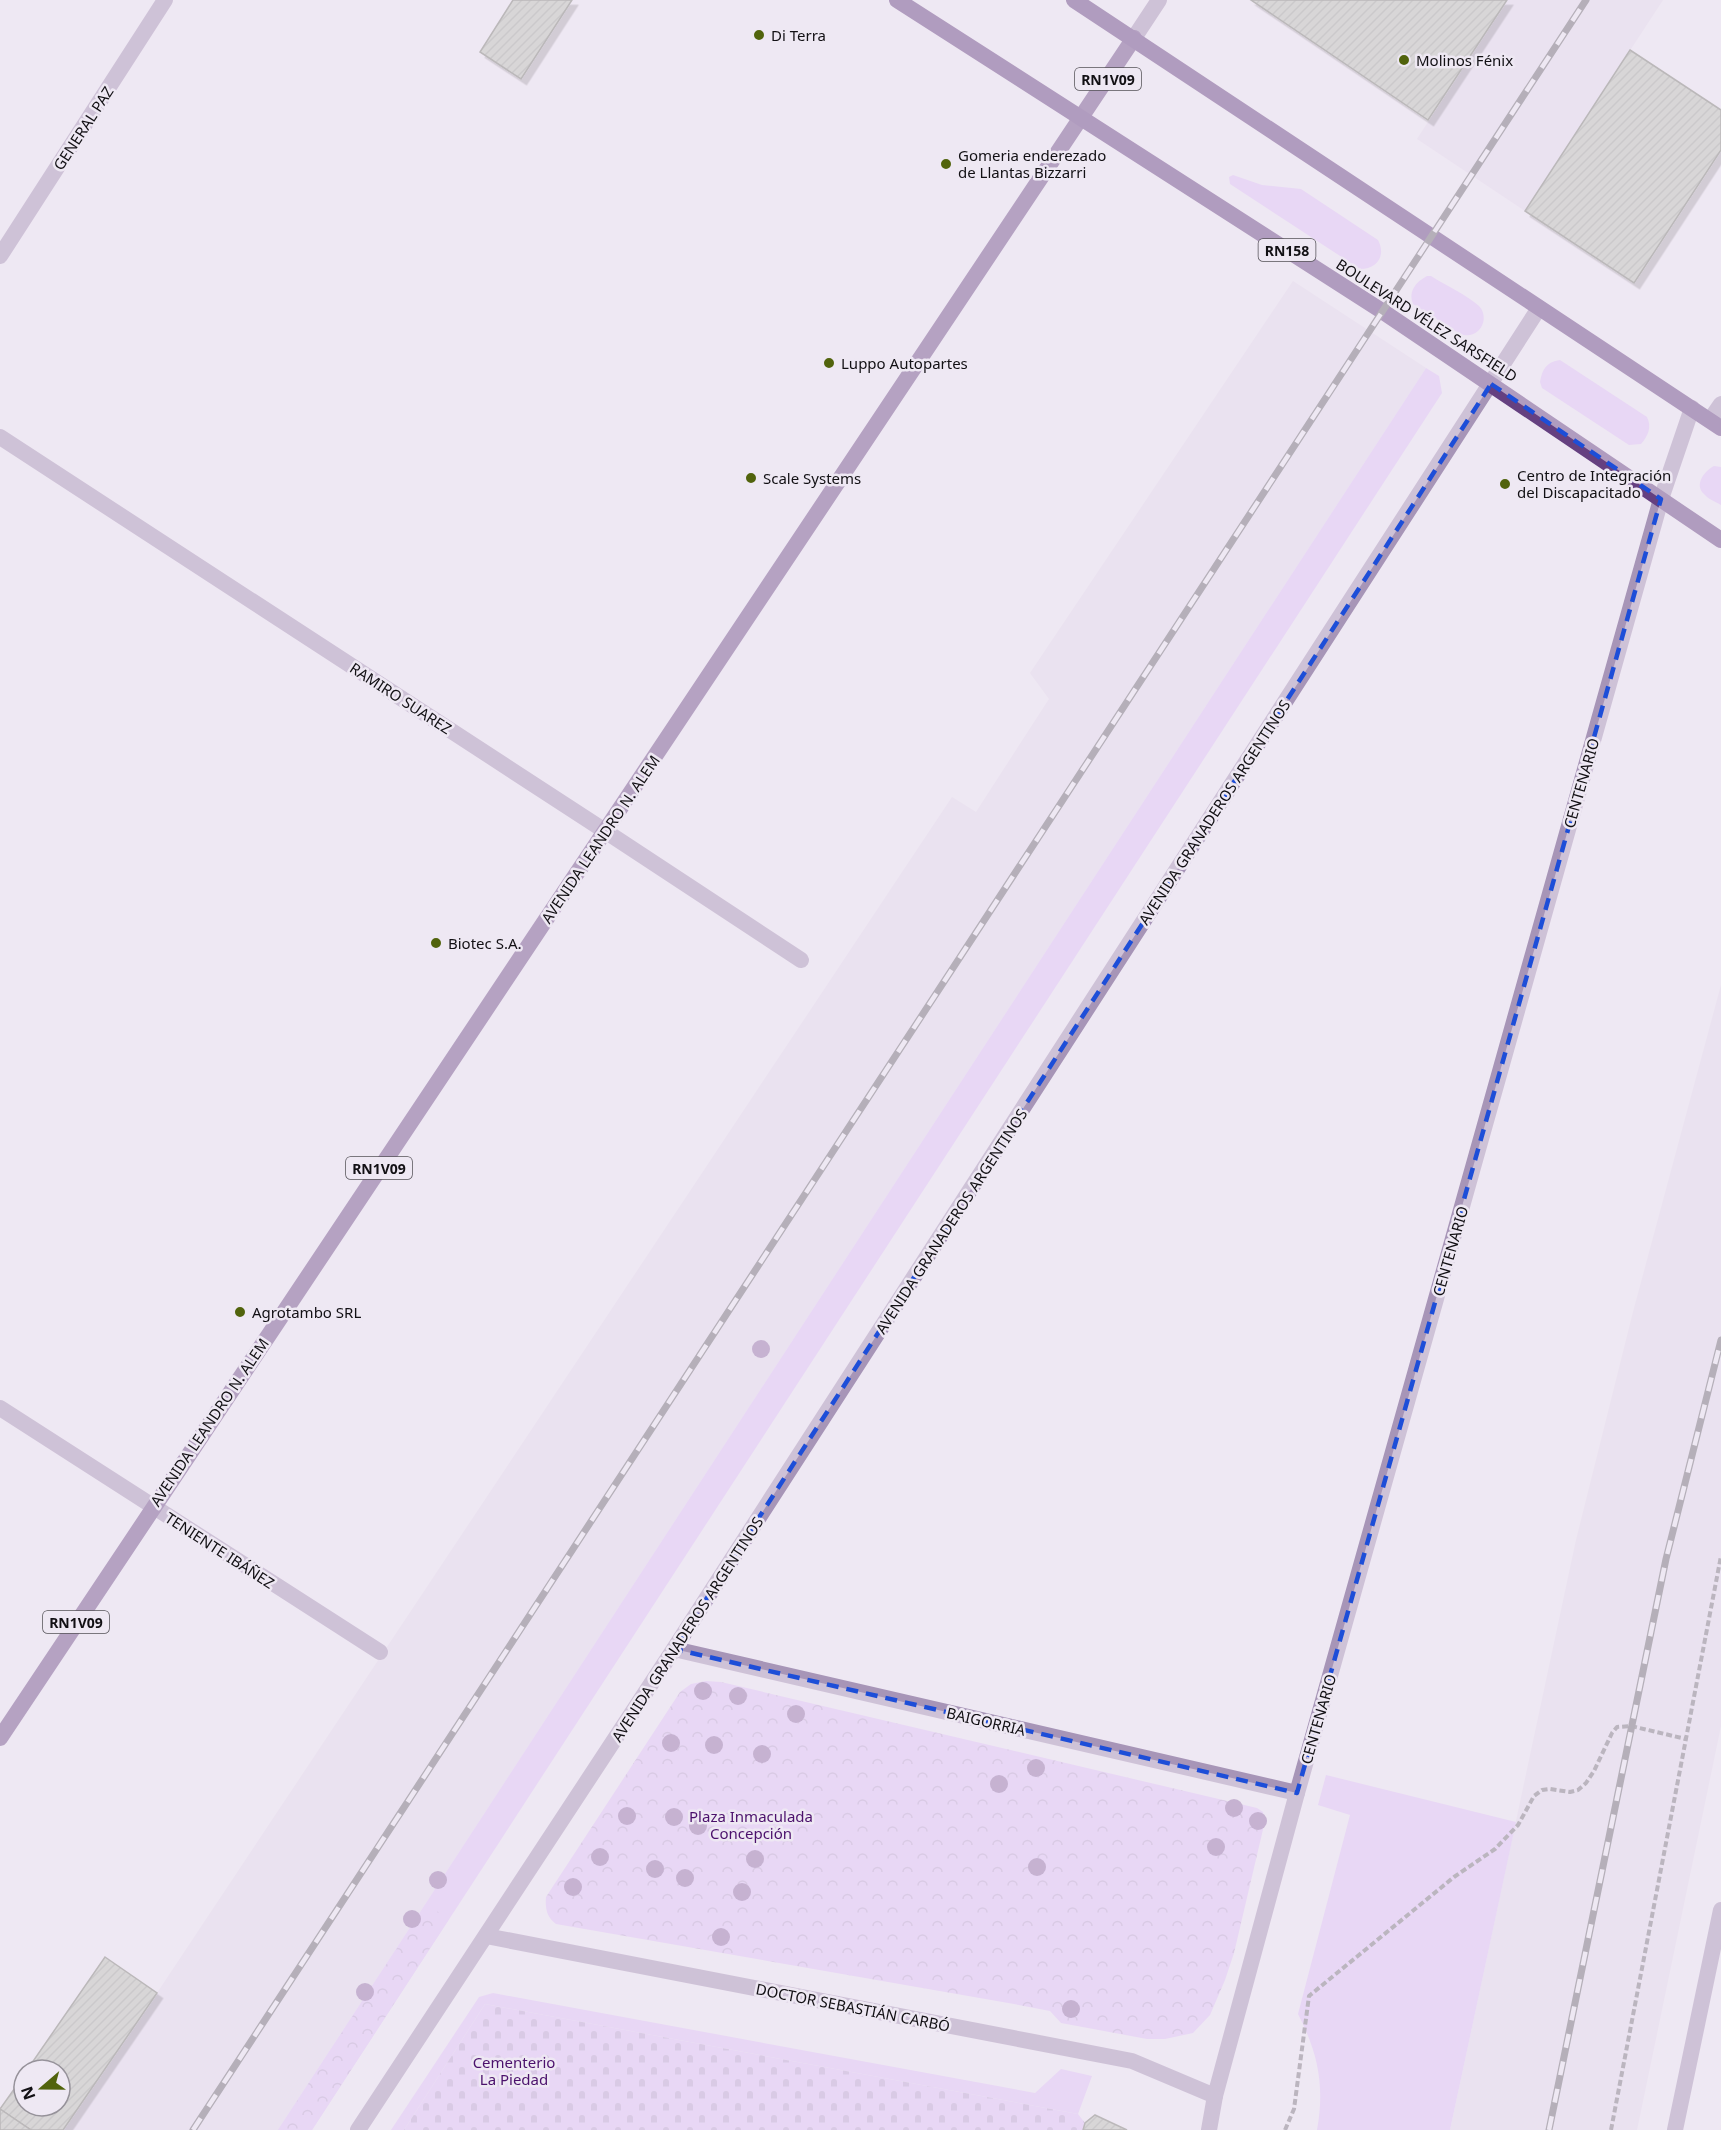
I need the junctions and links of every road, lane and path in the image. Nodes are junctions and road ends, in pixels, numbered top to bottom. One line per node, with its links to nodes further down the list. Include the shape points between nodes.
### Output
1 (165, 0): 7 (street, GENERAL PAZ)
2 (897, 0): 6 (highway, BOULEVARD VÉLEZ SARSFIELD / RN158)
3 (1074, 0): 5 (highway)
4 (1159, 0): 5 (street, AVENIDA LEANDRO N. ALEM)
5 (1134, 39): 6 (main road, AVENIDA LEANDRO N. ALEM / RN1V09); 8 (highway)
6 (1082, 119): 9 (highway, BOULEVARD VÉLEZ SARSFIELD / RN158); 16 (main road, AVENIDA LEANDRO N. ALEM / RN1V09)
7 (0, 256)
8 (1539, 308): 9 (street, AVENIDA GRANADEROS ARGENTINOS); 11 (highway)
9 (1491, 384): 14 (highway, BOULEVARD VÉLEZ SARSFIELD / RN158); 21 (street, AVENIDA GRANADEROS ARGENTINOS)
10 (1721, 404): 12 (street)
11 (1692, 408): 12 (highway); 14 (street, CENTENARIO)
12 (1715, 424)
13 (0, 437): 16 (street, RAMIRO SUAREZ)
14 (1661, 499): 15 (highway, BOULEVARD VÉLEZ SARSFIELD / RN158); 25 (street, CENTENARIO)
15 (1721, 540)
16 (605, 831): 17 (street, RAMIRO SUAREZ); 19 (main road, AVENIDA LEANDRO N. ALEM / RN1V09)
17 (801, 960)
18 (0, 1408): 19 (street, TENIENTE IBÁÑEZ)
19 (153, 1506): 22 (street, TENIENTE IBÁÑEZ); 23 (main road, AVENIDA LEANDRO N. ALEM / RN1V09)
20 (1721, 1557): 24 (path)
21 (674, 1649): 25 (street, BAIGORRIA); 27 (street, AVENIDA GRANADEROS ARGENTINOS)
22 (380, 1652)
23 (0, 1738)
24 (1686, 1739): 31 (path, via 1631,1726 1617,1727 1594,1771 1578,1790 1542,1790 1534,1796 1518,1825 1496,1849 1454,1877 1309,1996 1294,2109); 32 (path)
25 (1297, 1793): 28 (street, CENTENARIO)
26 (1721, 1910): 33 (street)
27 (486, 1936): 28 (street, DOCTOR SEBASTIÁN CARBÓ, via 1132,2061); 29 (street, AVENIDA GRANADEROS ARGENTINOS)
28 (1215, 2096): 30 (street, CENTENARIO)
29 (358, 2130)
30 (1209, 2130)
31 (1285, 2130)
32 (1611, 2130)
33 (1675, 2130)

